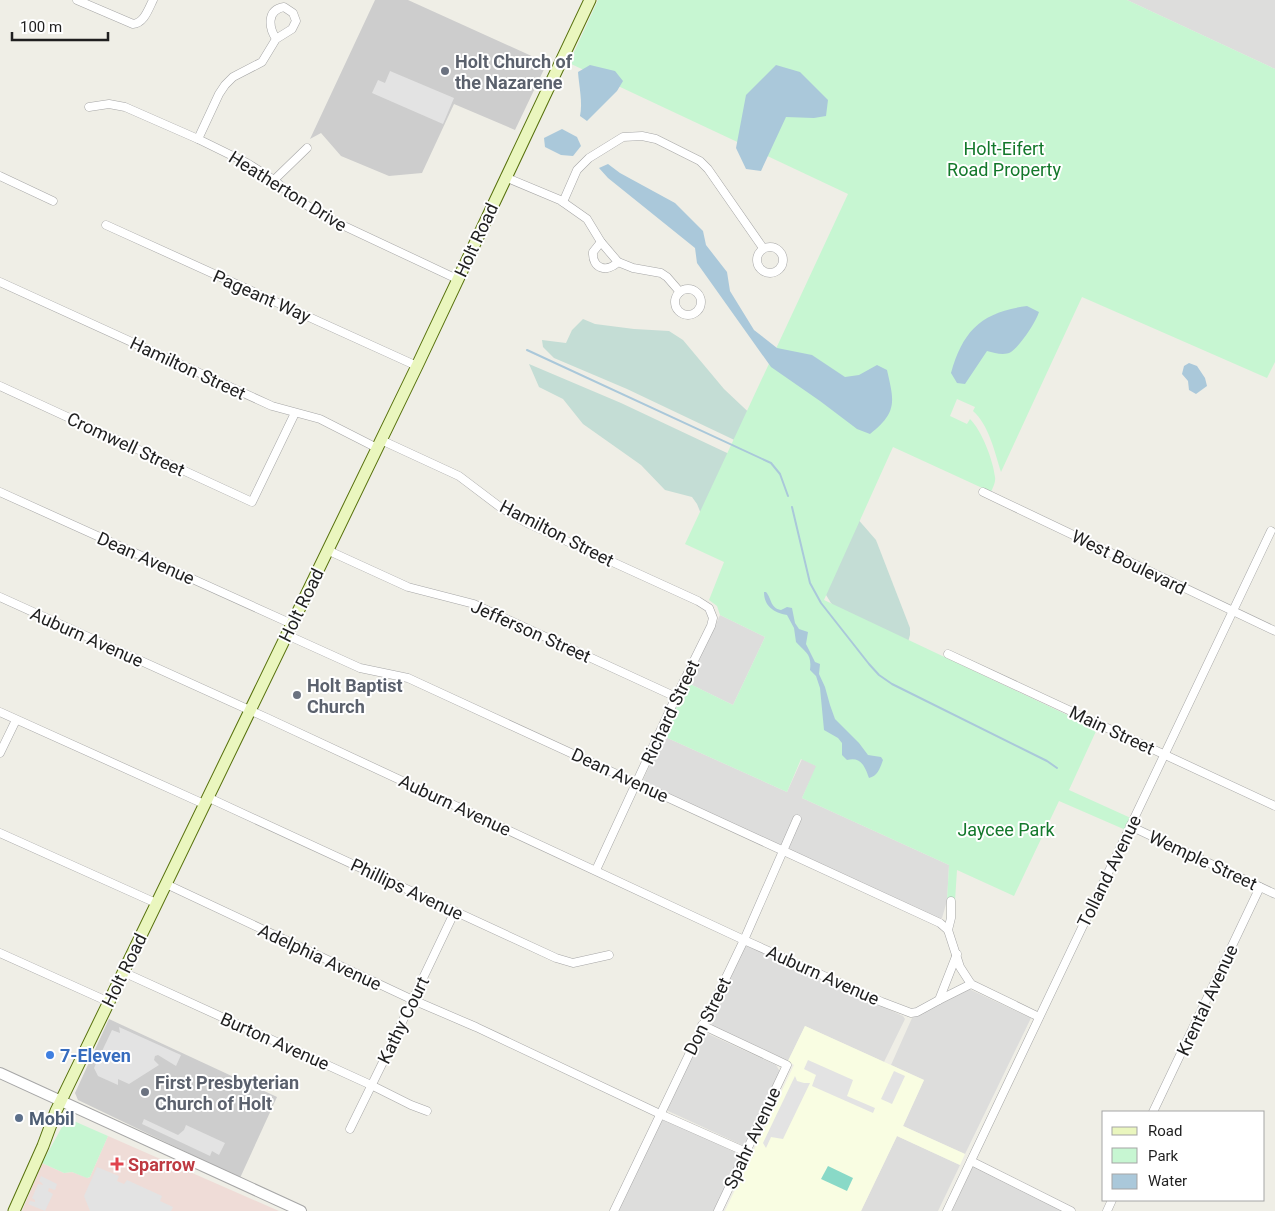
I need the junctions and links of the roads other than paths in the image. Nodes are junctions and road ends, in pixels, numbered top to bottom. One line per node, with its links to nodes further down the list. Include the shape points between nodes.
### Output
1 (77, 0): 2 (street, via 133,24 138,24)
2 (153, 0)
3 (590, 0): 9 (main road, Holt Road)
4 (276, 40): 6 (street, via 262,62 233,77 225,85)
5 (89, 106): 6 (street, Heatherton Drive, via 108,104 125,107)
6 (198, 139): 10 (street, Heatherton Drive)
7 (307, 148): 10 (street)
8 (0, 176): 11 (street)
9 (505, 177): 12 (street); 17 (main road, Holt Road)
10 (274, 180): 17 (street, Heatherton Drive, via 325,217)
11 (53, 201)
12 (563, 202): 14 (street, via 587,220); 15 (street, via 577,170 589,158 623,137 656,139 700,161 708,169)
13 (106, 225): 21 (street, Pageant Way)
14 (600, 242): 16 (street); 16 (street, via 594,252 594,263 609,269)
15 (764, 248)
16 (618, 262): 20 (street, via 661,273)
17 (457, 279): 21 (main road, Holt Road)
18 (2, 283): 19 (street); 23 (street, Hamilton Street, via 272,406)
19 (0, 292)
20 (680, 292)
21 (417, 366): 24 (main road, Holt Road)
22 (0, 386): 23 (street, Cromwell Street, via 252,502)
23 (295, 413): 24 (street, Hamilton Street, via 320,419)
24 (379, 444): 28 (main road, Holt Road); 30 (street, Hamilton Street, via 459,476 527,523)
25 (0, 492): 32 (street, Dean Avenue)
26 (983, 492): 31 (street, West Boulevard)
27 (1271, 531): 31 (street, Tolland Avenue)
28 (328, 550): 32 (main road, Holt Road); 35 (street, Jefferson Street, via 408,587 474,604)
29 (0, 597): 36 (street, Auburn Avenue)
30 (709, 608): 35 (street, Richard Street, via 714,618)
31 (1233, 612): 33 (street, West Boulevard); 40 (street, Tolland Avenue)
32 (289, 629): 36 (main road, Holt Road); 41 (street, Dean Avenue, via 360,668 408,678)
33 (1275, 631)
34 (948, 654): 40 (street, Main Street)
35 (676, 698): 41 (street, Richard Street)
36 (250, 710): 42 (main road, Holt Road); 48 (street, Auburn Avenue)
37 (0, 712): 38 (street, Phillips Avenue)
38 (16, 720): 39 (street); 42 (street, Phillips Avenue)
39 (0, 753)
40 (1165, 754): 43 (street, Main Street); 45 (street, Tolland Avenue)
41 (637, 783): 47 (street, Dean Avenue); 48 (street, Richard Street)
42 (206, 801): 49 (main road, Holt Road); 54 (street, Phillips Avenue)
43 (1275, 806)
44 (797, 819): 47 (street, Don Street)
45 (1130, 826): 50 (street, Wemple Street); 65 (street, Tolland Avenue)
46 (0, 833): 53 (street)
47 (783, 851): 55 (street, Dean Avenue, via 940,923); 56 (street, Don Street)
48 (596, 870): 56 (street, Auburn Avenue)
49 (166, 884): 53 (main road, Holt Road); 62 (street, Adelphia Avenue)
50 (1260, 887): 51 (street, Wemple Street); 71 (street, Krental Avenue)
51 (1275, 894)
52 (951, 901): 55 (street)
53 (156, 903): 60 (main road, Holt Road)
54 (455, 911): 59 (street, Phillips Avenue, via 565,962); 62 (street, Kathy Court)
55 (948, 930): 58 (street)
56 (744, 940): 63 (street, Auburn Avenue, via 910,1013); 66 (street, Don Street)
57 (0, 953): 64 (street)
58 (957, 954): 61 (street, via 960,967); 63 (street)
59 (609, 955)
60 (123, 972): 64 (main road, Holt Road); 68 (street, Burton Avenue)
61 (971, 984): 63 (street); 65 (street)
62 (413, 1000): 68 (street, Kathy Court); 72 (street, Adelphia Avenue)
63 (939, 1000)
64 (109, 1002): 69 (main road, Holt Road)
65 (1039, 1017): 75 (street, Tolland Avenue)
66 (702, 1025): 72 (street, Don Street); 74 (street, Spahr Avenue, via 787,1065)
67 (0, 1073): 69 (street)
68 (371, 1085): 70 (street, Burton Avenue); 73 (street, Kathy Court)
69 (61, 1101): 76 (main road, Holt Road); 77 (street)
70 (427, 1111)
71 (1154, 1111)
72 (660, 1114): 74 (street); 78 (street, Don Street)
73 (350, 1128)
74 (746, 1152): 79 (street, Spahr Avenue)
75 (971, 1161): 80 (street, Tolland Avenue); 81 (street)
76 (14, 1211)
77 (301, 1211)
78 (614, 1211)
79 (718, 1211)
80 (946, 1211)
81 (1071, 1211)

